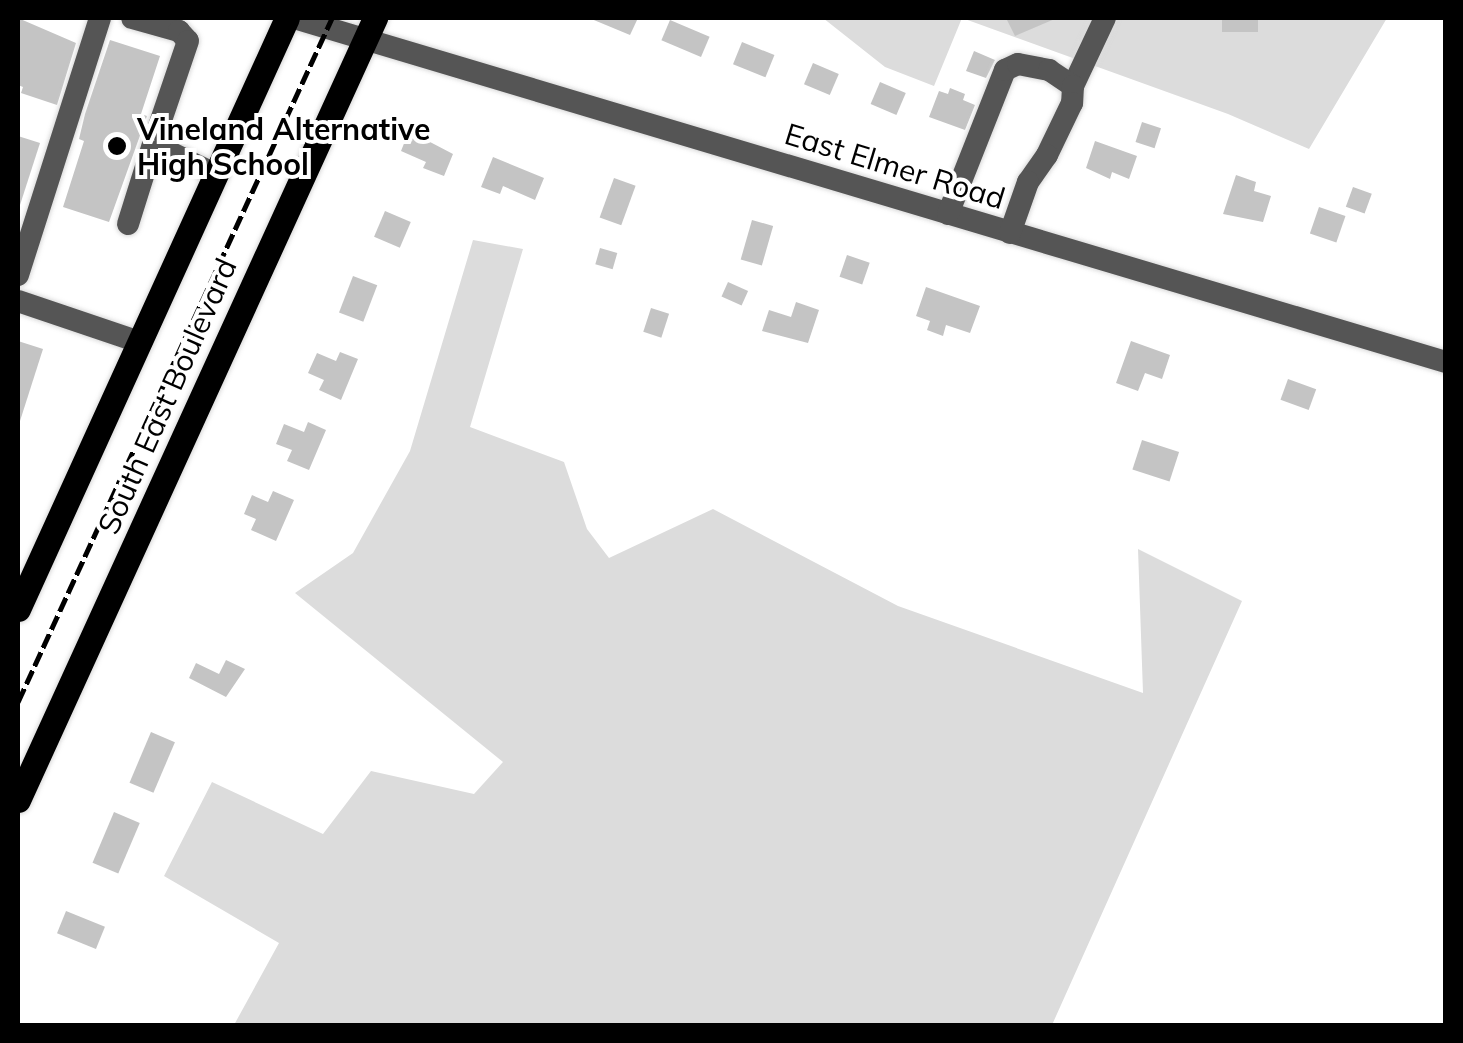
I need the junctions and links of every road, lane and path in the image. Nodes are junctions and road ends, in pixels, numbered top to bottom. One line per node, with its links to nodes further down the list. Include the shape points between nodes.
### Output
1 (100, 18): 12 (street)
2 (132, 18): 7 (street, via 188,41)
3 (290, 18): 5 (street, East Elmer Road, via 328,28); 8 (main road)
4 (1104, 18): 6 (street)
5 (370, 28): 9 (street, East Elmer Road); 17 (main road, South East Boulevard)
6 (1073, 86): 9 (street, via 1049,70 1018,64 1005,70); 11 (street, via 1072,103 1028,182)
7 (153, 144): 8 (street); 10 (street)
8 (216, 174): 14 (main road)
9 (948, 214): 11 (street, East Elmer Road)
10 (128, 224)
11 (1010, 233): 15 (street, East Elmer Road)
12 (18, 275)
13 (18, 301): 14 (street)
14 (139, 342): 16 (main road)
15 (1446, 362)
16 (18, 605)
17 (18, 800)

